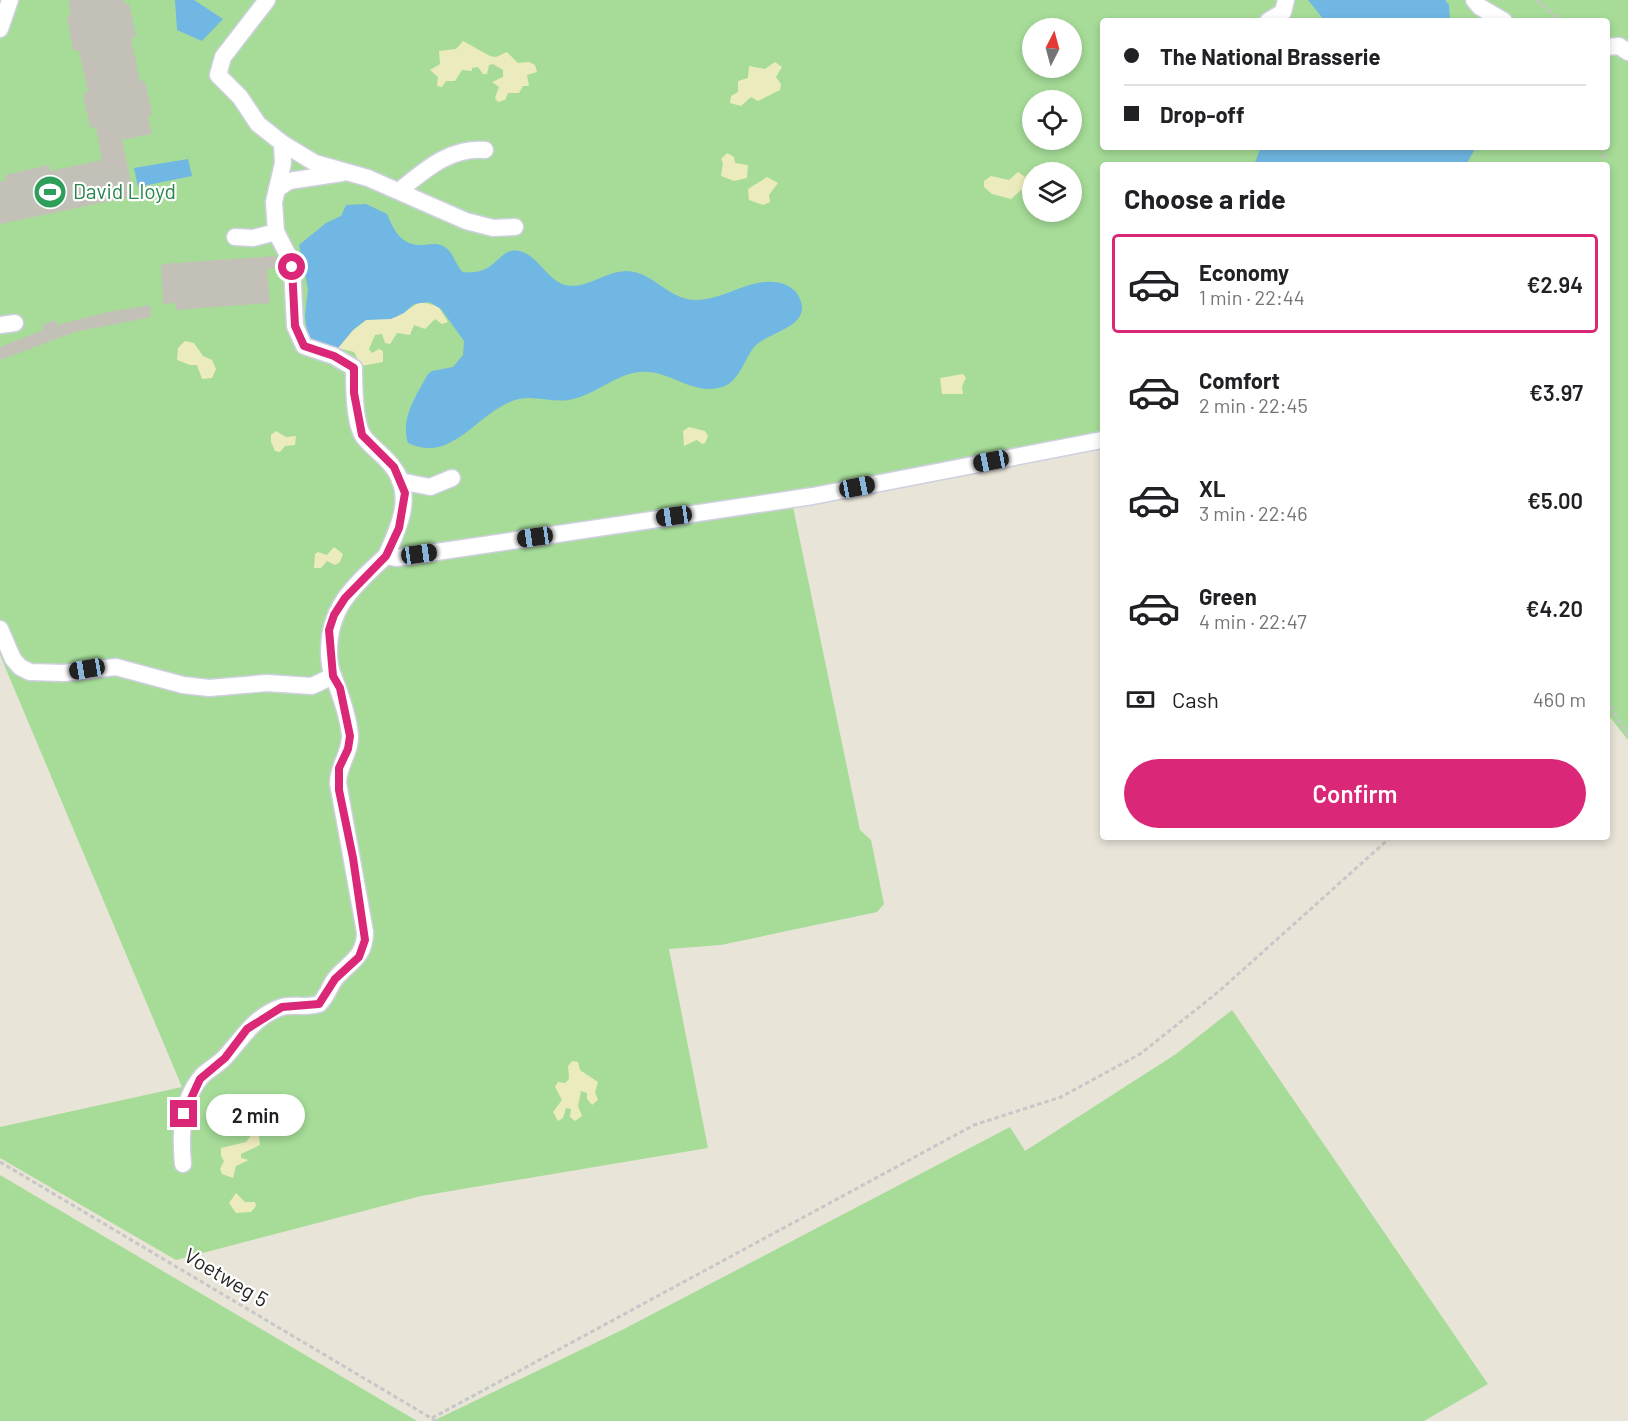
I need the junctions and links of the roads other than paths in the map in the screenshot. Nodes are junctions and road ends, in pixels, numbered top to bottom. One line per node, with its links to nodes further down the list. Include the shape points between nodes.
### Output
1 (10, 0): 7 (lane)
2 (267, 0): 10 (lane, via 223,57 218,75 240,97 258,124)
3 (1286, 0): 5 (lane, via 1283,12)
4 (1474, 0): 6 (lane)
5 (1274, 18)
6 (1499, 18)
7 (0, 29)
8 (1610, 46): 9 (lane)
9 (1628, 52)
10 (282, 143): 12 (lane, via 315,163); 13 (lane, via 283,163)
11 (485, 150): 14 (lane, via 458,152 433,164)
12 (343, 172): 13 (lane, via 296,179); 14 (lane)
13 (277, 189): 16 (lane)
14 (399, 191): 15 (lane, via 466,221 493,228)
15 (515, 227)
16 (276, 232): 17 (lane, via 253,238); 20 (lane, via 290,261 299,336 304,346 354,368 362,435 394,467)
17 (235, 237)
18 (1100, 440): 21 (lane, via 813,496 396,558)
19 (452, 478): 20 (lane, via 430,487)
20 (400, 481): 21 (lane, via 405,493 399,528)
21 (386, 556): 23 (lane, via 358,583 334,615 329,630)
22 (0, 629): 23 (lane, via 13,659 30,672 116,667 209,688 267,683 312,686)
23 (333, 676): 24 (lane, via 340,688 350,736 338,783 365,932 363,947 319,1004 282,1007 269,1015 247,1029 225,1058 200,1079 182,1124)
24 (183, 1164)

